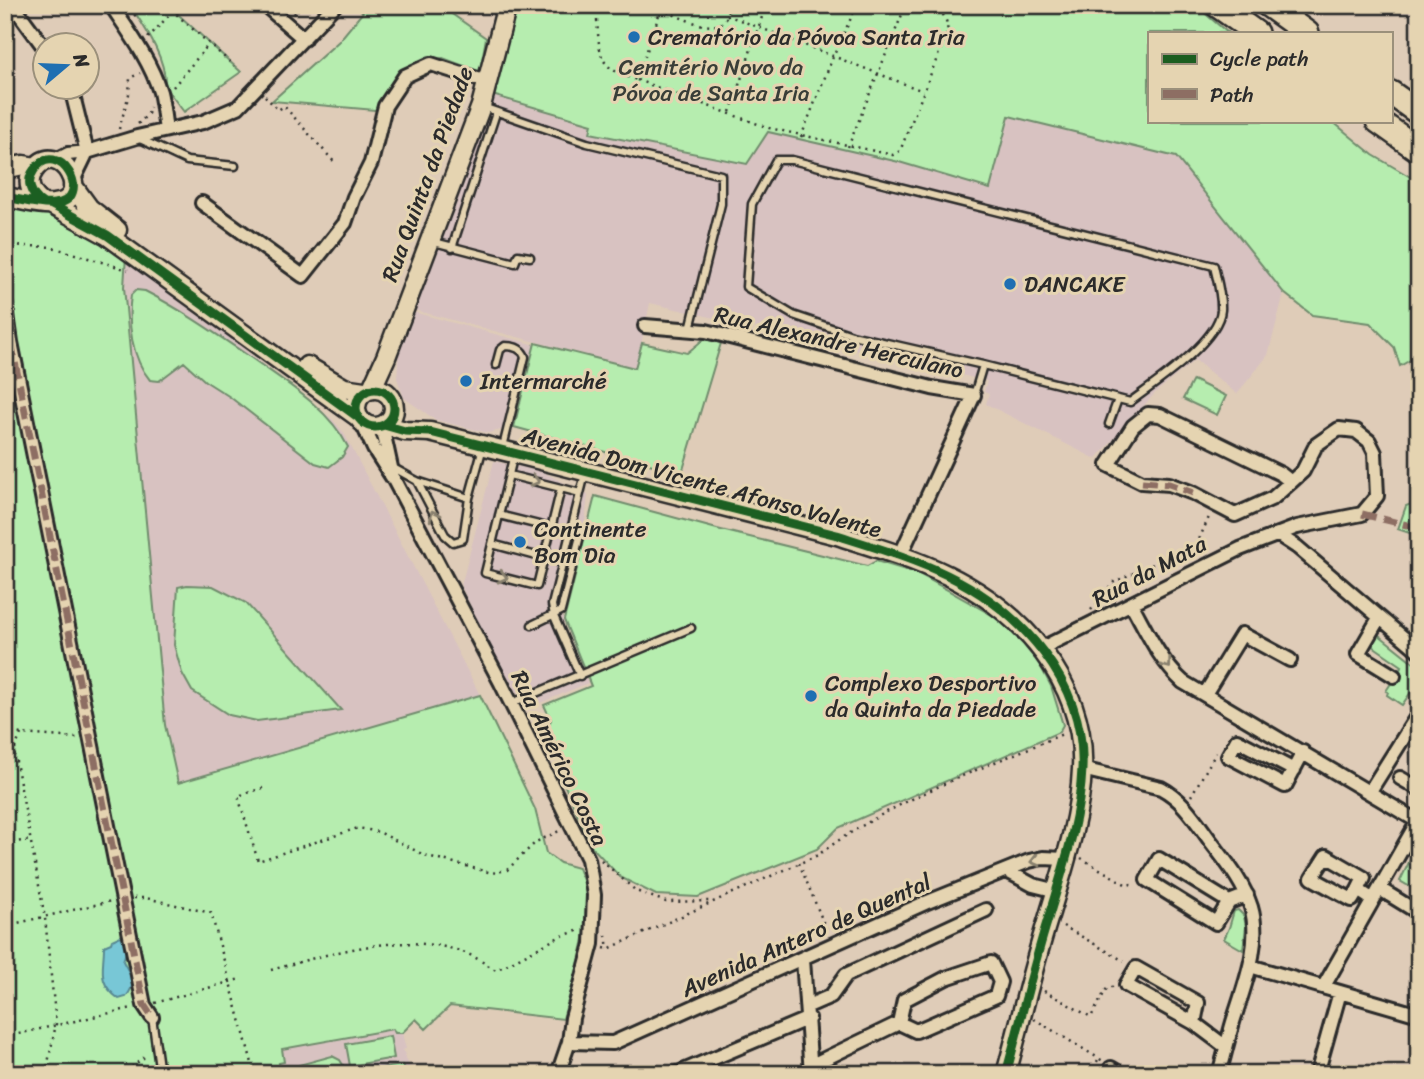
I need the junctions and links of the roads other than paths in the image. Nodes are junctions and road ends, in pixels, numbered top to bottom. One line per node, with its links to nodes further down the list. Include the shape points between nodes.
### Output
1 (12, 5): 8 (street)
2 (111, 5): 18 (street, via 139,48 160,93 156,100)
3 (265, 5): 11 (street)
4 (335, 5): 11 (street)
5 (507, 5): 12 (street, Rua Quinta da Piedade)
6 (1217, 5): 9 (highway)
7 (1268, 5): 10 (highway)
8 (32, 32)
9 (1255, 32)
10 (1306, 32)
11 (304, 39): 18 (street, via 238,107 203,122)
12 (486, 82): 15 (street, Rua Quinta da Piedade); 28 (street, via 430,64 405,76 385,106 371,163 345,223 303,276)
13 (1392, 94): 16 (highway)
14 (74, 102): 21 (street)
15 (489, 110): 31 (lane); 35 (lane, via 587,143 721,175 721,204); 38 (street, Rua Quinta da Piedade, via 386,357)
16 (1419, 113)
17 (1379, 122): 20 (highway)
18 (166, 130): 19 (street)
19 (133, 131): 21 (street); 23 (lane, via 187,160)
20 (1419, 150)
21 (87, 152): 22 (street); 26 (street)
22 (54, 161): 24 (street); 26 (street, via 65,166)
23 (235, 166)
24 (36, 167): 25 (street, via 23,164); 29 (street, via 32,193)
25 (5, 169)
26 (73, 184): 29 (street, via 64,201); 38 (street, Avenida Dom Vicente Afonso Valente, via 89,208 330,382)
27 (5, 197): 29 (street)
28 (202, 203)
29 (47, 204): 41 (street, via 107,235)
30 (438, 243): 31 (lane)
31 (452, 248): 32 (lane, via 516,263 518,255)
32 (530, 257)
33 (5, 301): 97 (street, via 123,898 145,1005)
34 (645, 327): 35 (street, Rua Alexandre Herculano)
35 (690, 331): 39 (street, Rua Alexandre Herculano, via 706,331)
36 (496, 365): 46 (lane, via 505,346 524,352)
37 (983, 365): 39 (lane); 40 (lane); 40 (lane, via 852,335 793,315 746,287 752,204 776,160 792,160 1214,267 1221,312 1193,354 1130,402)
38 (380, 394): 41 (street, via 357,400); 43 (street, via 392,416); 44 (street, Avenida Dom Vicente Afonso Valente)
39 (974, 395): 60 (street, Rua Alexandre Herculano)
40 (1118, 399): 42 (lane)
41 (360, 420): 43 (street, via 372,427); 48 (street)
42 (1109, 424)
43 (383, 425): 44 (street, Avenida Dom Vicente Afonso Valente); 48 (street)
44 (430, 432): 45 (street, Avenida Dom Vicente Afonso Valente)
45 (484, 445): 46 (street, Avenida Dom Vicente Afonso Valente); 54 (lane)
46 (508, 451): 47 (street, Avenida Dom Vicente Afonso Valente); 49 (lane)
47 (586, 471): 53 (lane); 60 (street, Avenida Dom Vicente Afonso Valente)
48 (392, 473): 50 (lane); 73 (street, Rua Américo Costa)
49 (509, 475): 52 (lane, one-way to 52); 55 (lane)
50 (417, 481): 54 (lane); 54 (lane, one-way to 50, via 463,539 453,542 444,535)
51 (1291, 482): 51 (street, Rua da Mata, via 1273,498 1235,515 1193,493 1169,484 1142,482 1108,465 1133,426 1148,414 1160,415); 58 (street, Rua da Mata, via 1303,471 1316,445 1339,429 1356,431 1375,453 1377,496 1362,514)
52 (561, 488): 53 (lane); 56 (lane)
53 (580, 493): 63 (lane, via 552,606)
54 (469, 498)
55 (499, 515): 56 (lane); 59 (lane)
56 (551, 528): 61 (lane)
57 (581, 532): 63 (lane, via 563,608)
58 (1277, 534): 62 (street, Rua da Mata, via 1215,560); 64 (street)
59 (492, 544): 61 (lane); 61 (lane, one-way to 61, via 485,573 537,586)
60 (900, 556): 67 (street, Avenida Dom Vicente Afonso Valente, via 989,599)
61 (544, 558)
62 (1132, 605): 67 (street, Rua da Mata); 72 (street, one-way to 72, via 1173,673)
63 (554, 616): 65 (lane); 70 (lane)
64 (1379, 618): 68 (street); 71 (street, via 1358,654)
65 (532, 625)
66 (691, 628): 70 (lane)
67 (1042, 648): 76 (street, Avenida Dom Vicente Afonso Valente, via 1073,706)
68 (1419, 651)
69 (1290, 660): 72 (street, via 1241,634)
70 (580, 676): 73 (lane)
71 (1394, 676)
72 (1205, 694): 75 (street)
73 (511, 704): 100 (street, Rua Américo Costa, via 588,859 594,895 592,944)
74 (1419, 713): 80 (street)
75 (1303, 752): 77 (street); 80 (street)
76 (1083, 769): 82 (street, Avenida Dom Vicente Afonso Valente); 86 (street, via 1172,794)
77 (1294, 770): 77 (street, via 1286,786 1228,756 1237,740)
78 (1400, 778): 79 (street)
79 (1419, 789)
80 (1370, 791): 81 (street)
81 (1418, 821): 87 (street)
82 (1066, 855): 83 (street, Avenida Antero de Quental, one-way to 83); 85 (street, Avenida Dom Vicente Afonso Valente)
83 (1007, 871): 85 (street); 91 (street, Avenida Antero de Quental)
84 (1358, 890): 87 (street)
85 (1057, 891): 106 (street, Avenida Dom Vicente Afonso Valente)
86 (1247, 895): 88 (street); 92 (street, via 1254,931)
87 (1377, 895): 90 (street); 93 (street)
88 (1229, 902): 88 (street, via 1159,859 1147,880 1216,923)
89 (986, 910): 95 (street, via 846,975 831,996)
90 (1419, 913)
91 (803, 959): 95 (street); 100 (street, Avenida Antero de Quental, via 614,1043)
92 (1250, 966): 93 (street); 101 (street)
93 (1324, 986): 94 (street)
94 (1340, 992): 96 (street); 110 (street)
95 (808, 1012): 102 (street); 105 (street)
96 (1419, 1015)
97 (152, 1017): 103 (lane)
98 (899, 1023): 98 (street, via 916,1031 996,996 1000,982 991,963 946,978 904,1000); 102 (street)
99 (1194, 1023): 99 (street, via 1126,985 1136,968 1198,1003); 101 (street)
100 (569, 1042): 104 (street, Rua Américo Costa)
101 (1226, 1047): 109 (street)
102 (812, 1069)
103 (160, 1074)
104 (558, 1074)
105 (676, 1074)
106 (1006, 1074)
107 (1108, 1074): 108 (street, via 1111,1068)
108 (1121, 1074)
109 (1219, 1074)
110 (1317, 1074)

